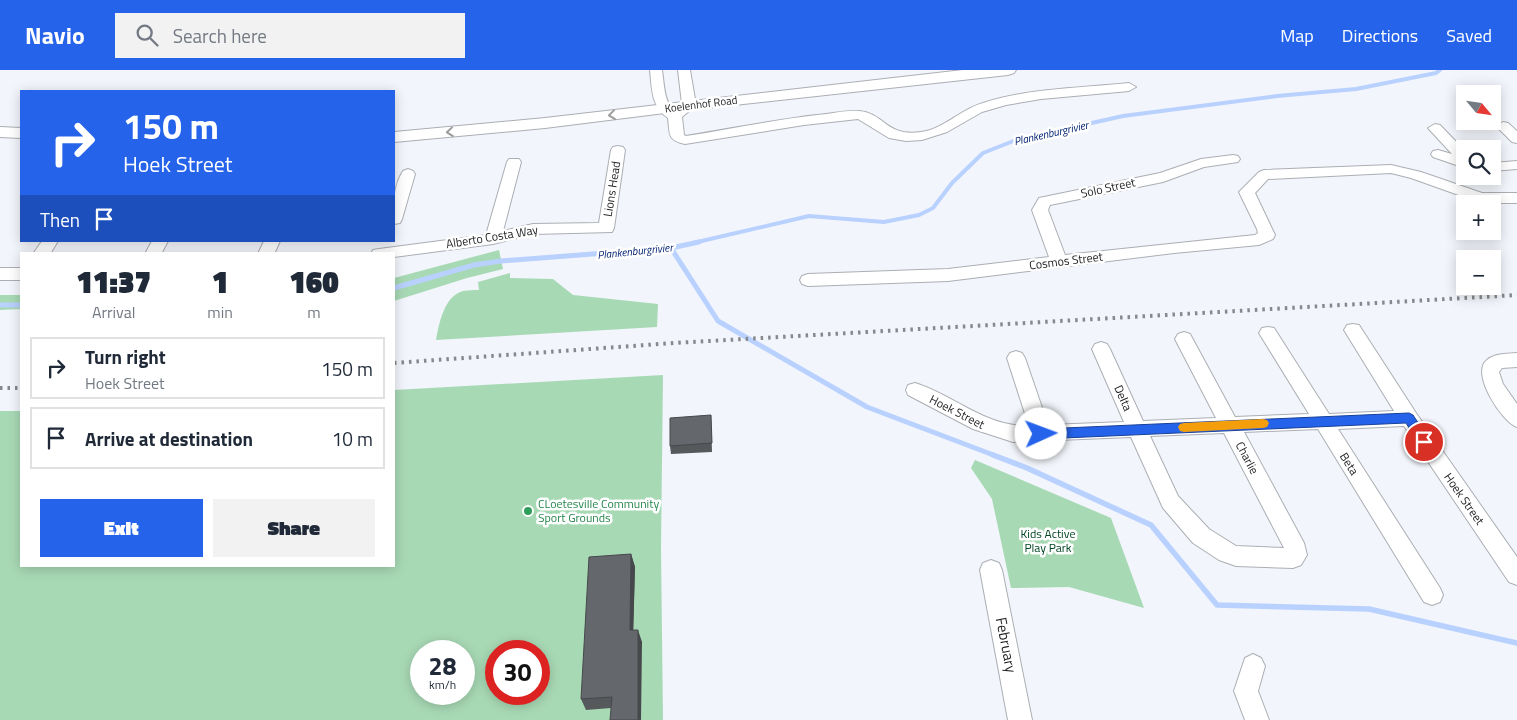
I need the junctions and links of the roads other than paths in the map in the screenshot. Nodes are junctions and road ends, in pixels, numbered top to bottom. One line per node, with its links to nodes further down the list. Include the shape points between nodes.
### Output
1 (656, 70): 7 (street)
2 (684, 70): 6 (street)
3 (907, 70): 6 (main road, Koelenhof Road)
4 (1008, 70): 6 (main road, Koelenhof Road)
5 (1129, 87): 7 (street, via 1003,101 963,116 942,131 908,137 881,129 858,115 685,140 677,137)
6 (688, 99): 7 (main road, Koelenhof Road)
7 (666, 107): 8 (main road, Koelenhof Road); 13 (main road, Koelenhof Road, one-way to 13)
8 (395, 123)
9 (1503, 126): 14 (street)
10 (1435, 128): 16 (street)
11 (0, 132): 12 (main road)
12 (20, 133)
13 (395, 137)
14 (1517, 139)
15 (618, 150): 26 (street, Lions Head)
16 (1456, 150)
17 (1438, 154): 19 (street)
18 (1233, 158): 29 (street, Solo Street, via 1201,163 1163,178 1044,201 1040,210)
19 (1456, 161)
20 (514, 162): 27 (street)
21 (1517, 165): 22 (street)
22 (1501, 166)
23 (408, 174): 25 (street)
24 (1517, 198): 29 (street, Cosmos Street, via 1482,198 1391,169 1264,175 1247,192 1265,229 1267,235 1263,239)
25 (395, 216)
26 (606, 228): 27 (street, Alberto Costa Way, via 547,228)
27 (493, 239): 28 (street, Alberto Costa Way)
28 (383, 249)
29 (1059, 261): 32 (street, Cosmos Street, via 948,275)
30 (0, 274): 31 (street)
31 (20, 274)
32 (808, 280)
33 (1352, 330): 40 (street)
34 (1268, 333): 42 (street, Beta)
35 (1184, 339): 43 (street, Charlie)
36 (1101, 349): 44 (street, Delta)
37 (1016, 358): 45 (street)
38 (1517, 360): 41 (street, via 1499,362 1490,370 1500,395)
39 (915, 390): 45 (street, Hoek Street, via 993,430)
40 (1409, 418): 42 (street, Hoek Street); 48 (street, Hoek Street)
41 (1517, 419)
42 (1322, 421): 43 (street, Hoek Street); 49 (street, Beta)
43 (1229, 424): 44 (street, Hoek Street); 46 (street, Charlie)
44 (1137, 430): 45 (street, Hoek Street); 46 (street, Delta, via 1170,502 1201,536 1236,556 1288,558 1296,555)
45 (1041, 434)
46 (1296, 550)
47 (991, 570): 51 (street, February)
48 (1517, 575)
49 (1432, 595)
50 (1253, 666): 52 (street, via 1246,691)
51 (1020, 720)
52 (1257, 720)

